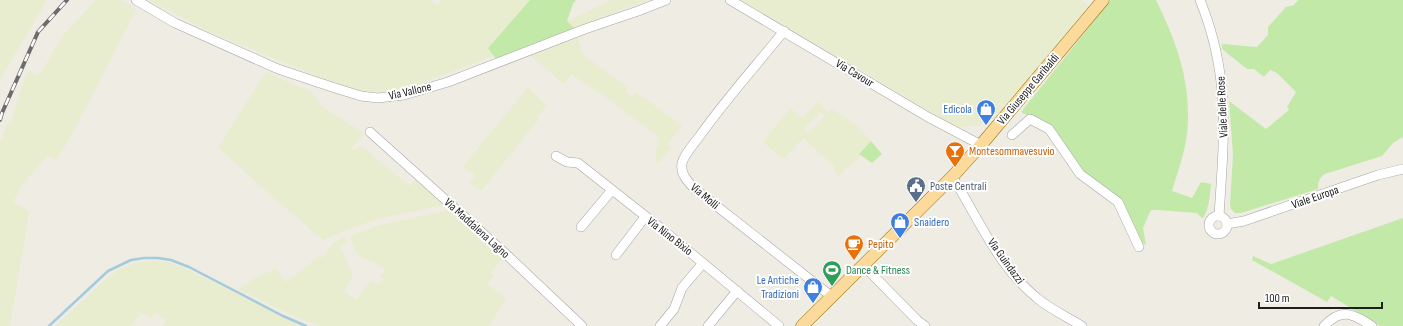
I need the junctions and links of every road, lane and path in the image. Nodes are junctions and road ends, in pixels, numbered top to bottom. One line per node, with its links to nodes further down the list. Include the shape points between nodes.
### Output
1 (136, 0): 2 (street, Via Vallone, via 175,22 278,69 339,90 378,98 404,95 448,82 585,28)
2 (666, 0)
3 (730, 0): 6 (street, Via Cavour)
4 (1103, 0): 9 (main road, Via Giuseppe Garibaldi)
5 (1200, 0): 14 (street, Viale delle Rose, via 1214,40 1223,91 1224,139)
6 (784, 31): 9 (street, Via Cavour, via 928,117); 23 (street, Via Molli, via 700,134 685,156 682,172 695,189)
7 (370, 132): 25 (street, Via Maddalena Lagno)
8 (1012, 135): 18 (street, via 1030,119 1048,130 1080,174 1118,202)
9 (981, 145): 12 (main road, Via Giuseppe Garibaldi)
10 (556, 156): 13 (street, Via Nino Bixio, via 567,162 578,163)
11 (1403, 169): 16 (street, Viale Europa, via 1378,175 1244,221)
12 (952, 176): 21 (main road, Via Giuseppe Garibaldi); 31 (street, Via Guindazzi, via 999,257 1018,281 1038,299)
13 (612, 190): 15 (street, Via Nino Bixio); 17 (street)
14 (1219, 216): 16 (street); 16 (street, via 1211,220 1209,226 1212,231 1224,231)
15 (645, 217): 19 (street); 20 (street, Via Nino Bixio)
16 (1226, 224)
17 (581, 228)
18 (1139, 247)
19 (616, 255)
20 (703, 263): 22 (street, Via Nino Bixio); 26 (street, via 682,288 674,309)
21 (863, 265): 23 (main road, Via Giuseppe Garibaldi); 24 (street)
22 (737, 291): 27 (street); 28 (street, Via Nino Bixio)
23 (831, 296): 29 (main road, Via Giuseppe Garibaldi)
24 (914, 323): 30 (street)
25 (582, 326)
26 (660, 326)
27 (708, 326)
28 (779, 326)
29 (802, 326)
30 (925, 326)
31 (1082, 326)
32 (1324, 326): 33 (street, via 1336,316 1343,314 1351,314)
33 (1372, 326)

